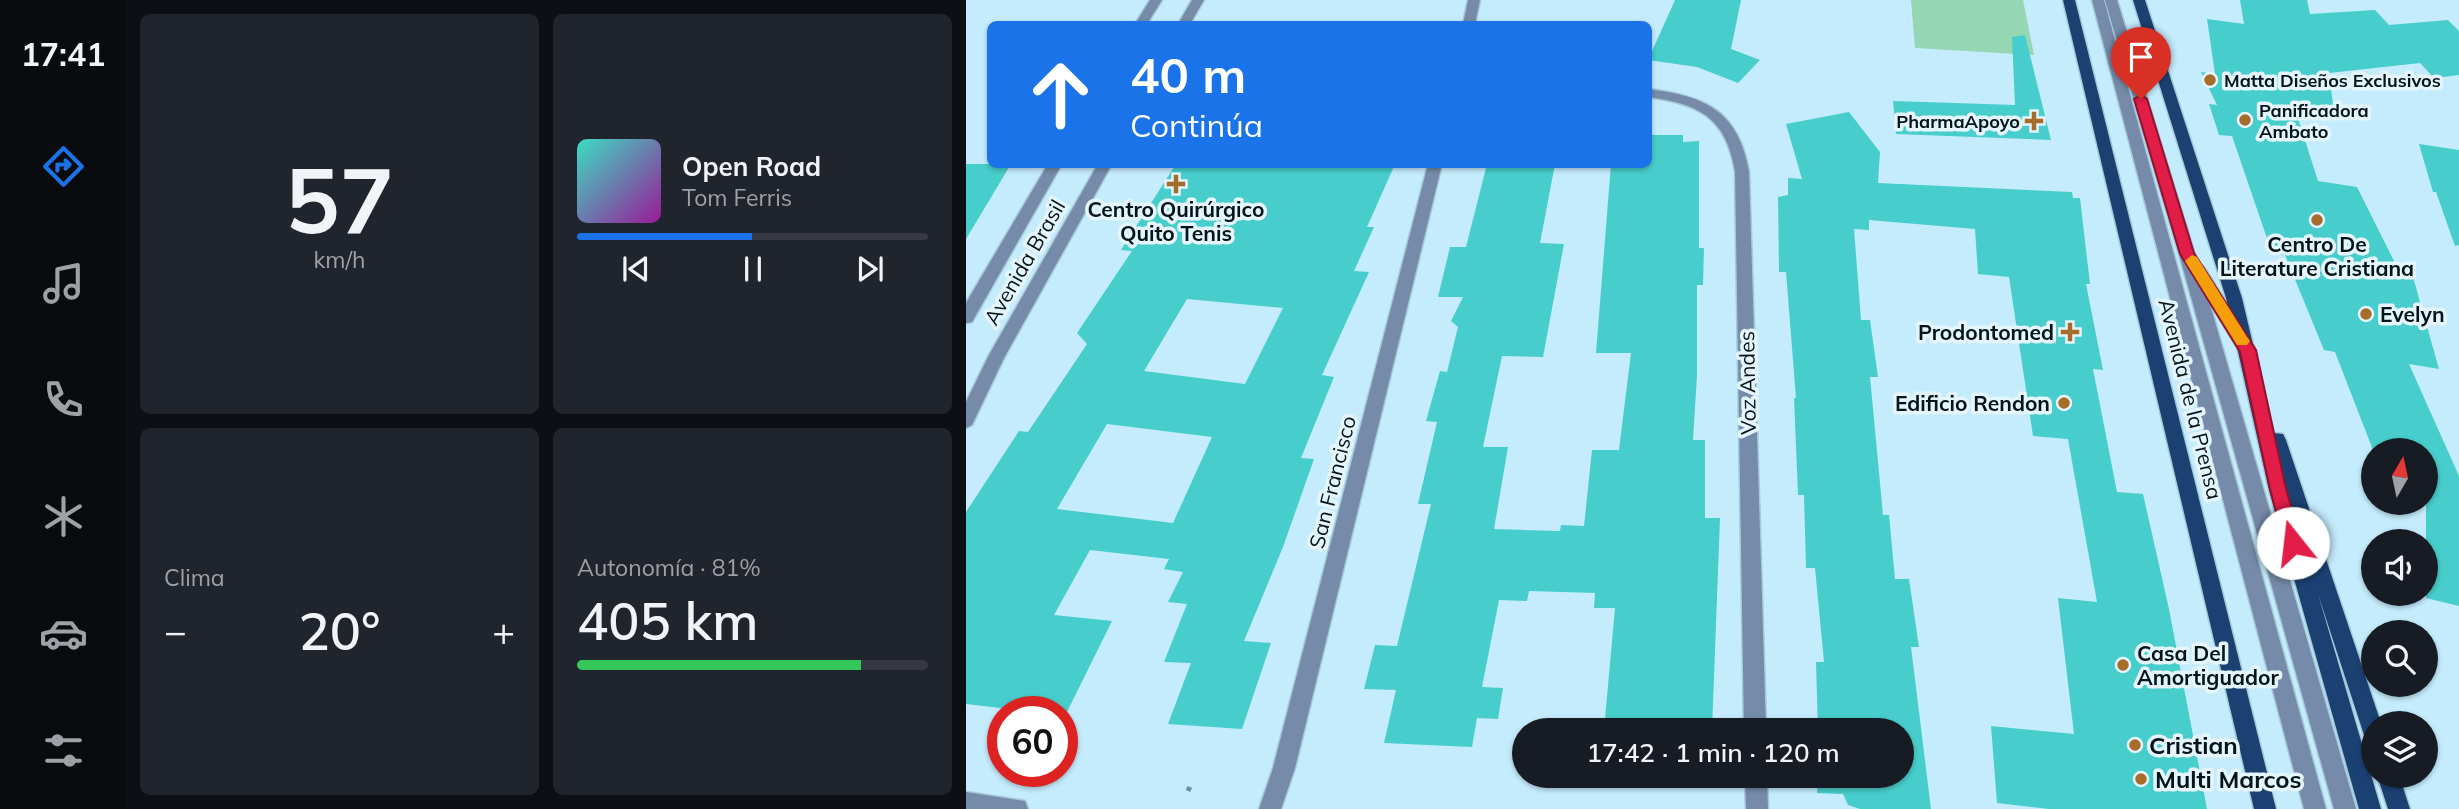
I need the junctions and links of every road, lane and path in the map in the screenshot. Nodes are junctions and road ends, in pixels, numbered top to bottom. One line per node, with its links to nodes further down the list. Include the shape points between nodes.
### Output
1 (1156, 0): 8 (street)
2 (1198, 0): 9 (street)
3 (1474, 0): 10 (street)
4 (2069, 0): 29 (main road, Avenida de la Prensa)
5 (2098, 0): 30 (street)
6 (2111, 0): 15 (street)
7 (2139, 0): 17 (main road)
8 (1143, 21)
9 (1186, 21)
10 (1470, 21)
11 (1652, 94): 20 (street, Voz Andes, via 1701,107 1724,123 1736,142 1742,171)
12 (1053, 168): 16 (street, Avenida Brasil)
13 (1103, 168): 18 (street, Avenida Brasil, via 997,355)
14 (1434, 168): 27 (street, San Francisco)
15 (2187, 254): 17 (street); 31 (street)
16 (966, 317)
17 (2248, 350): 19 (main road); 32 (main road, via 2278,489)
18 (966, 420)
19 (2367, 711)
20 (1755, 718)
21 (1191, 784): 24 (path)
22 (1756, 788): 28 (street)
23 (2392, 788): 33 (main road)
24 (1188, 791)
25 (966, 803): 26 (street)
26 (1017, 809)
27 (1270, 809)
28 (1757, 809)
29 (2265, 809)
30 (2315, 809)
31 (2345, 809)
32 (2370, 809)
33 (2399, 809)

